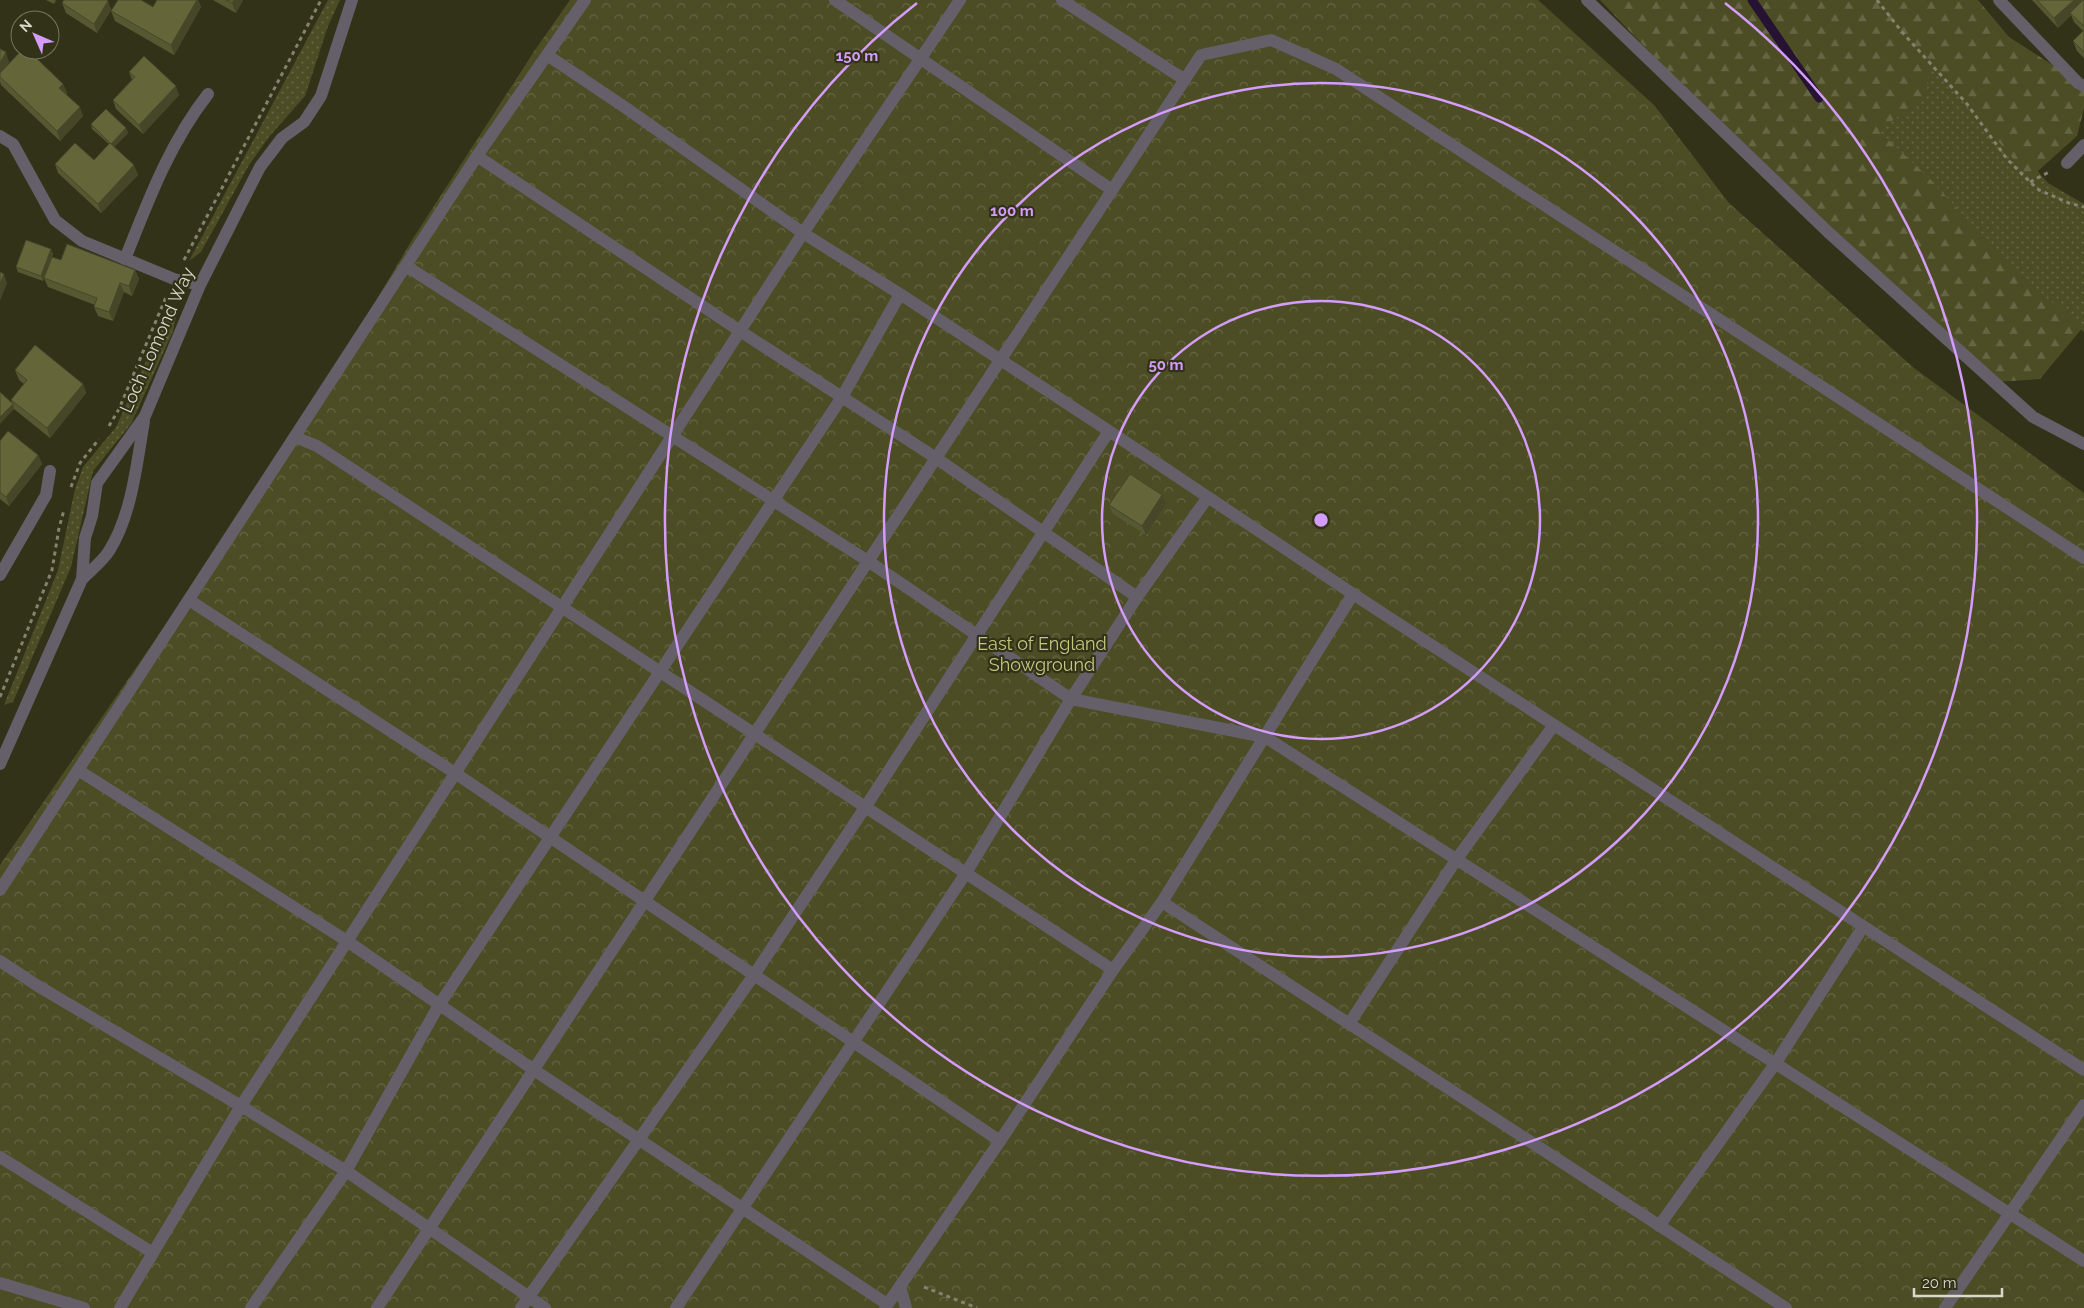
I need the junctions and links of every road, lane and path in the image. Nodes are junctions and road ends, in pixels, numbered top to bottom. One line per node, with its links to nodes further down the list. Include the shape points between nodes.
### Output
1 (352, 0): 23 (street, Loch Lomond Way, via 321,96 304,122 282,138 260,168)
2 (585, 0): 9 (street)
3 (835, 0): 10 (street)
4 (960, 0): 10 (street)
5 (1062, 0): 11 (street)
6 (1587, 0): 32 (street, via 1828,232 2033,417)
7 (1878, 0): 19 (path, via 1902,32 1967,104 2007,159 2040,190)
8 (1999, 0): 12 (street)
9 (547, 55): 16 (street); 20 (street)
10 (920, 59): 18 (street); 20 (street)
11 (1185, 80): 18 (street); 38 (street, via 1201,55 1271,40 1336,69)
12 (2084, 86)
13 (208, 94): 21 (street, via 169,154)
14 (0, 136): 21 (street, via 13,144 55,220 82,241)
15 (2084, 145): 17 (street)
16 (477, 156): 22 (street); 25 (street)
17 (2067, 163)
18 (1112, 190): 26 (street)
19 (2084, 207)
20 (803, 233): 24 (street); 25 (street)
21 (126, 259): 23 (street, via 174,279)
22 (406, 266): 30 (street); 31 (street)
23 (200, 285): 28 (street, Loch Lomond Way)
24 (900, 294): 26 (street); 27 (street)
25 (740, 331): 27 (street); 30 (street)
26 (1001, 359): 29 (street); 33 (street)
27 (842, 397): 33 (street); 36 (street)
28 (144, 416): 41 (street, Loch Lomond Way, via 98,483 85,538); 41 (street, via 135,475 123,521 109,552)
29 (1108, 431): 35 (street); 37 (street)
30 (673, 435): 36 (street); 45 (street)
31 (295, 437): 44 (street); 45 (street, via 317,446)
32 (2084, 444)
33 (936, 458): 37 (street); 39 (street)
34 (50, 471): 40 (street, via 46,495)
35 (1208, 497): 42 (street); 43 (street)
36 (774, 500): 39 (street); 47 (street)
37 (1042, 531): 43 (street); 46 (street)
38 (2084, 558)
39 (868, 561): 46 (street); 50 (street)
40 (0, 575)
41 (82, 579): 51 (street, Loch Lomond Way)
42 (1354, 594): 49 (street); 52 (street)
43 (1137, 597): 48 (street)
44 (189, 600): 54 (street); 55 (street)
45 (562, 608): 47 (street); 55 (street)
46 (976, 634): 48 (street); 56 (street)
47 (661, 672): 50 (street); 57 (street)
48 (1071, 699): 52 (street); 59 (street)
49 (1554, 725): 58 (street); 63 (street)
50 (755, 733): 56 (street); 61 (street)
51 (5, 737): 53 (street, Loch Lomond Way)
52 (1265, 737): 58 (street); 62 (street)
53 (0, 764)
54 (78, 770): 60 (street); 64 (street)
55 (455, 773): 57 (street); 64 (street)
56 (866, 806): 59 (street); 67 (street)
57 (550, 838): 61 (street); 68 (street)
58 (1456, 860): 69 (street); 71 (street)
59 (966, 873): 66 (street); 70 (street)
60 (0, 890)
61 (644, 901): 67 (street); 72 (street)
62 (1162, 902): 66 (street); 69 (street)
63 (1863, 927): 71 (street); 73 (street)
64 (347, 941): 68 (street); 74 (street)
65 (0, 962): 74 (street)
66 (1113, 970): 77 (street)
67 (754, 975): 70 (street); 76 (street)
68 (439, 1005): 72 (street); 79 (street)
69 (1349, 1024): 82 (street)
70 (854, 1042): 77 (street); 80 (street)
71 (1776, 1064): 81 (street); 82 (street)
72 (534, 1070): 76 (street); 83 (street)
73 (2084, 1070)
74 (241, 1106): 79 (street); 84 (street)
75 (2084, 1106): 81 (street)
76 (638, 1139): 80 (street); 88 (street)
77 (1000, 1141): 87 (street)
78 (0, 1157): 84 (street)
79 (346, 1171): 83 (street); 92 (street)
80 (742, 1208): 89 (street); 96 (street)
81 (2010, 1214): 85 (street); 100 (street)
82 (1659, 1226): 99 (street)
83 (429, 1228): 88 (street); 93 (street)
84 (153, 1253): 91 (street)
85 (2084, 1261)
86 (0, 1283): 90 (street)
87 (900, 1286): 89 (street); 97 (street); 98 (path, via 921,1286)
88 (528, 1297): 94 (street); 95 (street)
89 (886, 1306)
90 (84, 1308)
91 (120, 1308)
92 (251, 1308)
93 (377, 1308)
94 (522, 1308)
95 (545, 1308)
96 (676, 1308)
97 (906, 1308)
98 (977, 1308)
99 (1786, 1308)
100 (1945, 1308)

